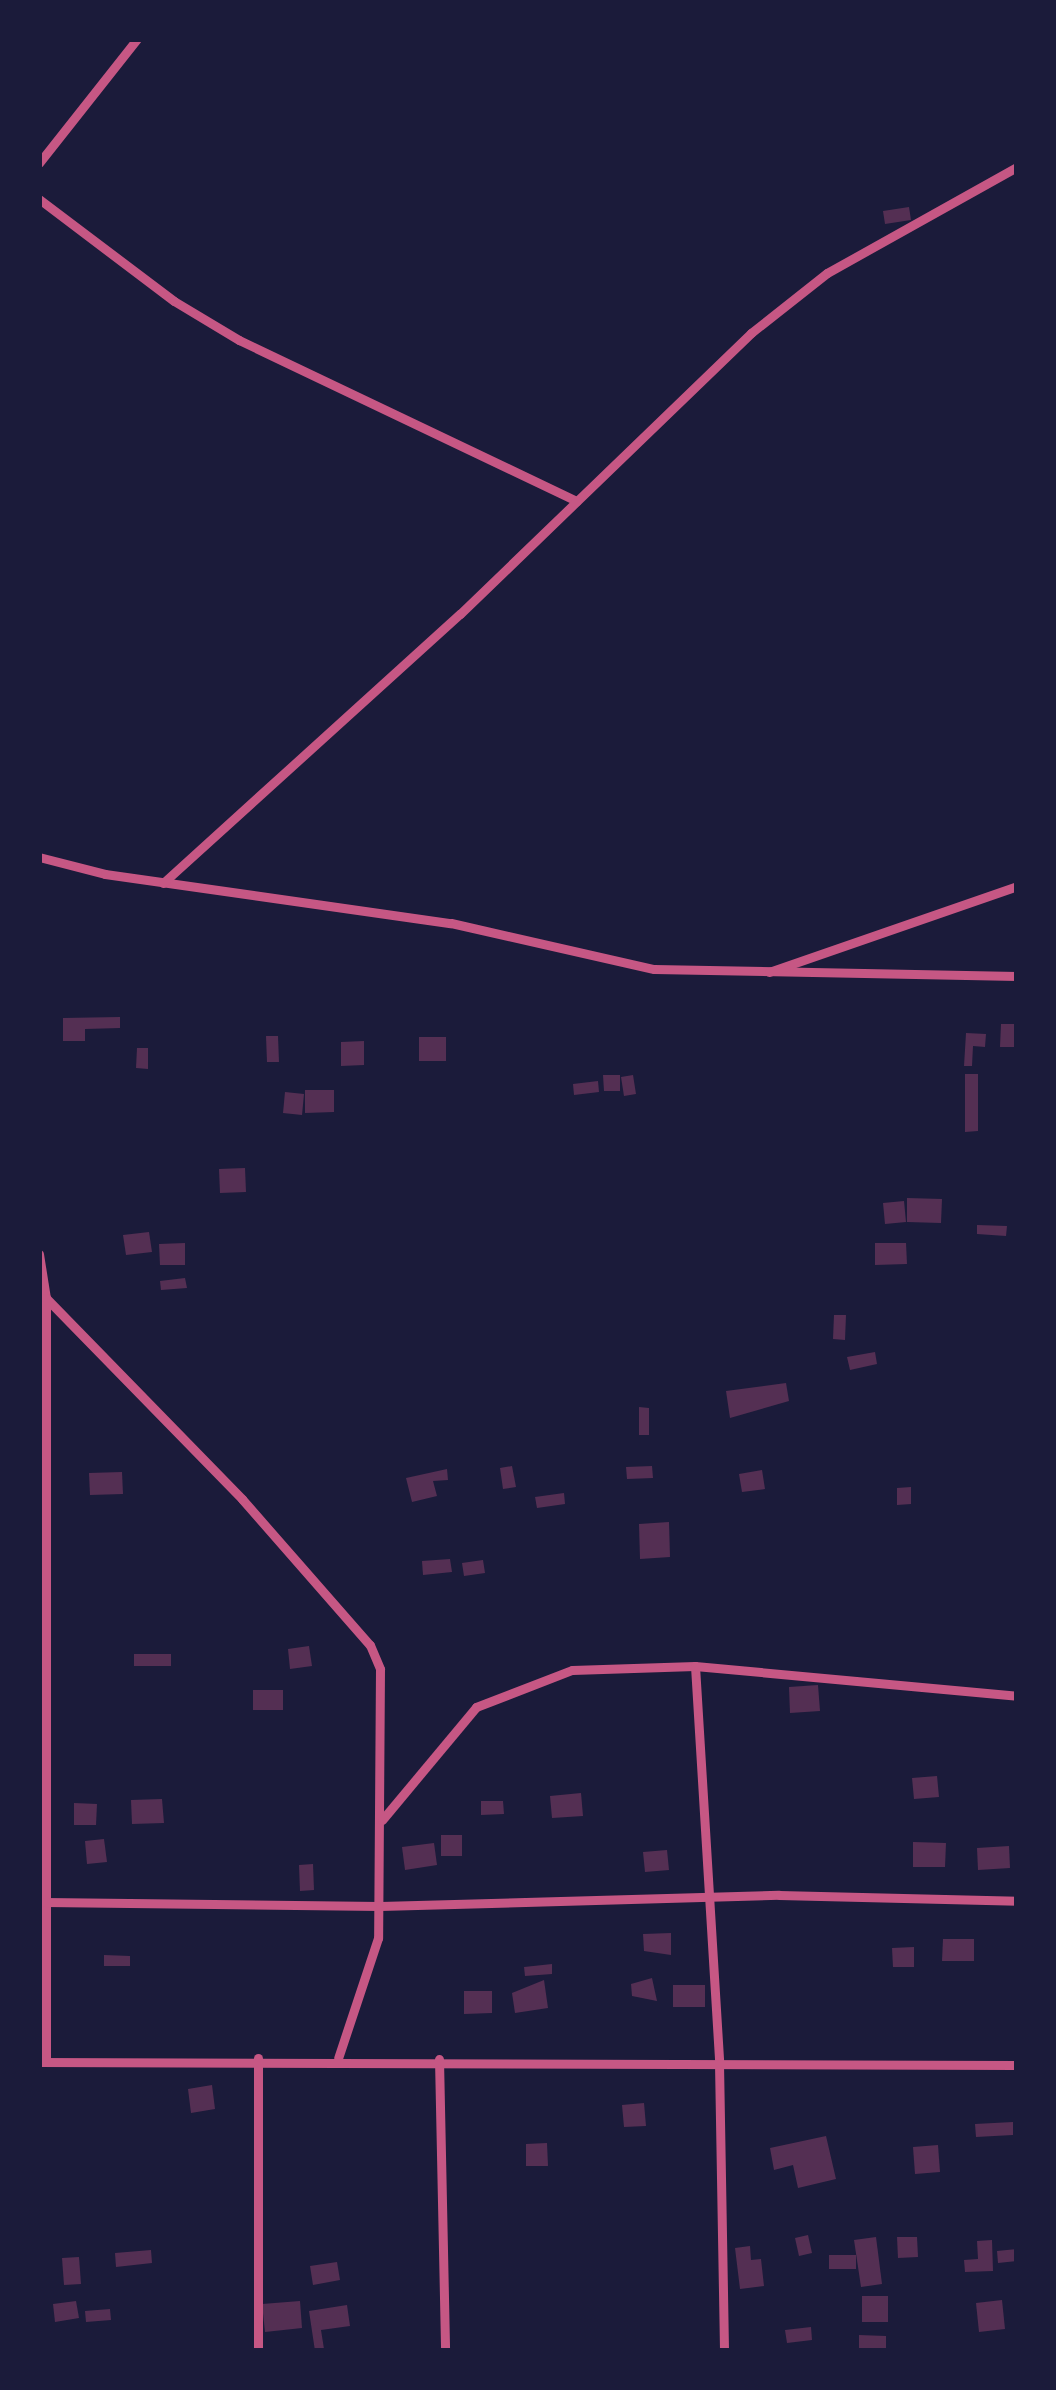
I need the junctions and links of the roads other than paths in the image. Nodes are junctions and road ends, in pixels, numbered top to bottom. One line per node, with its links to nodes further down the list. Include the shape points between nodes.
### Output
1 (136, 39): 2 (street)
2 (39, 163)
3 (1017, 167): 5 (street, via 826,273 752,332)
4 (39, 199): 5 (street, via 174,302 239,340)
5 (577, 501): 7 (street)
6 (39, 857): 7 (street)
7 (163, 883): 9 (street, via 451,923 653,969)
8 (1017, 886): 9 (street)
9 (758, 976): 10 (street)
10 (1017, 976)
11 (39, 1254): 12 (street)
12 (46, 1298): 15 (street, via 370,1645 384,1706); 17 (street)
13 (694, 1666): 14 (street); 15 (street, via 572,1670 476,1707); 16 (street)
14 (1017, 1696)
15 (382, 1820): 19 (street)
16 (707, 1897): 18 (street); 19 (street); 24 (street)
17 (45, 1901): 19 (street); 23 (street)
18 (1017, 1901)
19 (380, 1906): 20 (street, via 368,1982)
20 (338, 2057): 21 (street); 22 (street)
21 (258, 2058): 23 (street); 26 (street)
22 (439, 2059): 24 (street); 27 (street)
23 (42, 2062)
24 (719, 2063): 25 (street); 28 (street)
25 (1017, 2066)
26 (258, 2351)
27 (445, 2351)
28 (724, 2351)

